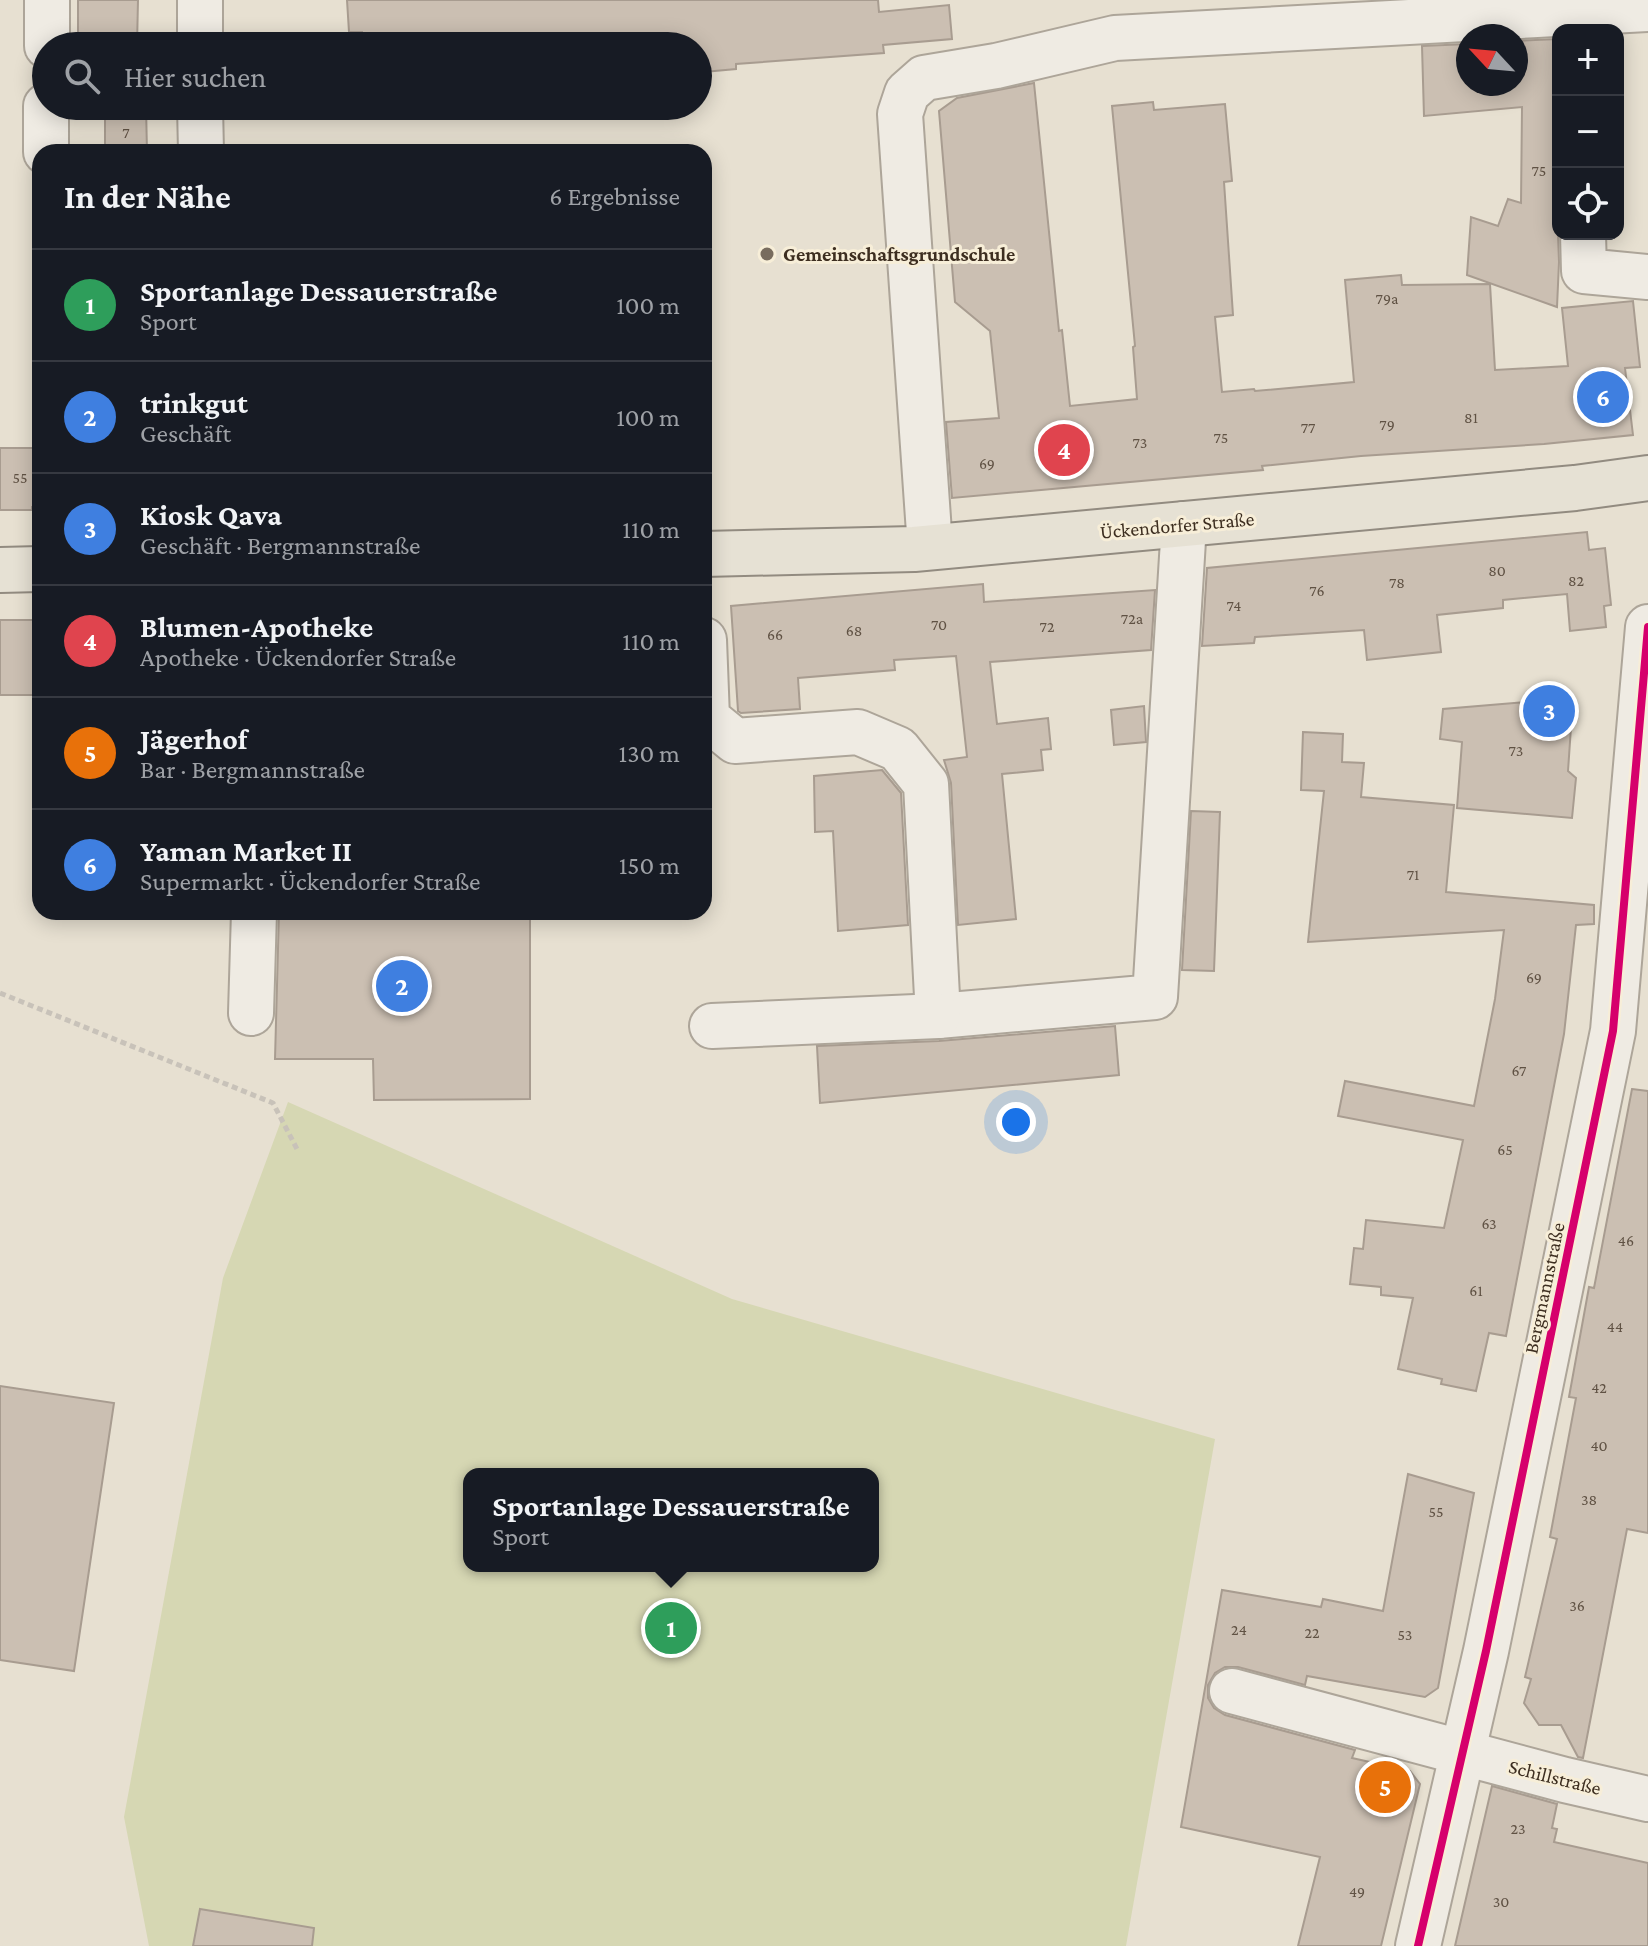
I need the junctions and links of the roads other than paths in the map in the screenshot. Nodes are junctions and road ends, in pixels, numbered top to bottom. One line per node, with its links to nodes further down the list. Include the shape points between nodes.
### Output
1 (47, 0): 4 (street)
2 (200, 0): 5 (street)
3 (1648, 9): 14 (street, via 1115,38 924,78 907,93 900,114)
4 (47, 32)
5 (200, 32)
6 (46, 120): 8 (street)
7 (200, 120): 9 (street)
8 (46, 144)
9 (201, 144)
10 (1583, 240): 11 (street, via 1584,271)
11 (1648, 277)
12 (1648, 478): 13 (main road, Ückendorfer Straße)
13 (1184, 524): 14 (main road, Ückendorfer Straße); 22 (street, via 1155,997)
14 (930, 547): 15 (main road, Ückendorfer Straße)
15 (712, 554)
16 (32, 569): 17 (main road)
17 (0, 570)
18 (1648, 627): 24 (street, Bergmannstraße)
19 (712, 722): 22 (street, via 735,741 858,732 898,749 926,784)
20 (254, 920): 21 (street)
21 (251, 1013)
22 (938, 1016): 23 (street)
23 (712, 1026)
24 (1630, 1029): 26 (street, Bergmannstraße)
25 (1232, 1691): 26 (street, Schillstraße)
26 (1462, 1753): 27 (street, Schillstraße); 28 (street, Bergmannstraße)
27 (1648, 1799)
28 (1418, 1946)

